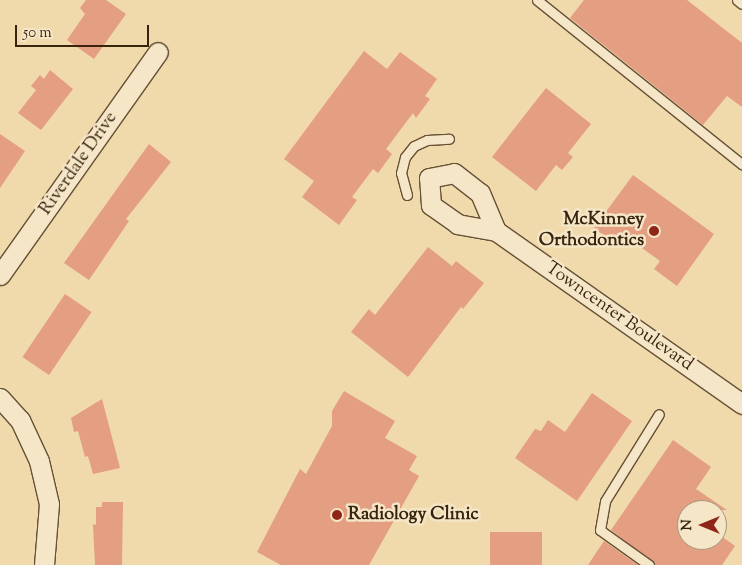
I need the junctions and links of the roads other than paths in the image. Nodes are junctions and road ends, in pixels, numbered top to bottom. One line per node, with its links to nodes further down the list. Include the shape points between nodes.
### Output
1 (537, 0): 6 (lane)
2 (737, 0): 3 (lane)
3 (742, 4)
4 (158, 52): 9 (street, Riverdale Drive)
5 (449, 139): 7 (lane, via 427,140 414,146 405,157 401,173)
6 (742, 164)
7 (407, 195)
8 (496, 231): 11 (street, Towncenter Boulevard)
9 (0, 275)
10 (0, 398): 13 (street, via 20,420 39,461 48,504)
11 (742, 404)
12 (659, 414): 14 (lane, via 605,501 600,530)
13 (44, 565)
14 (649, 565)

